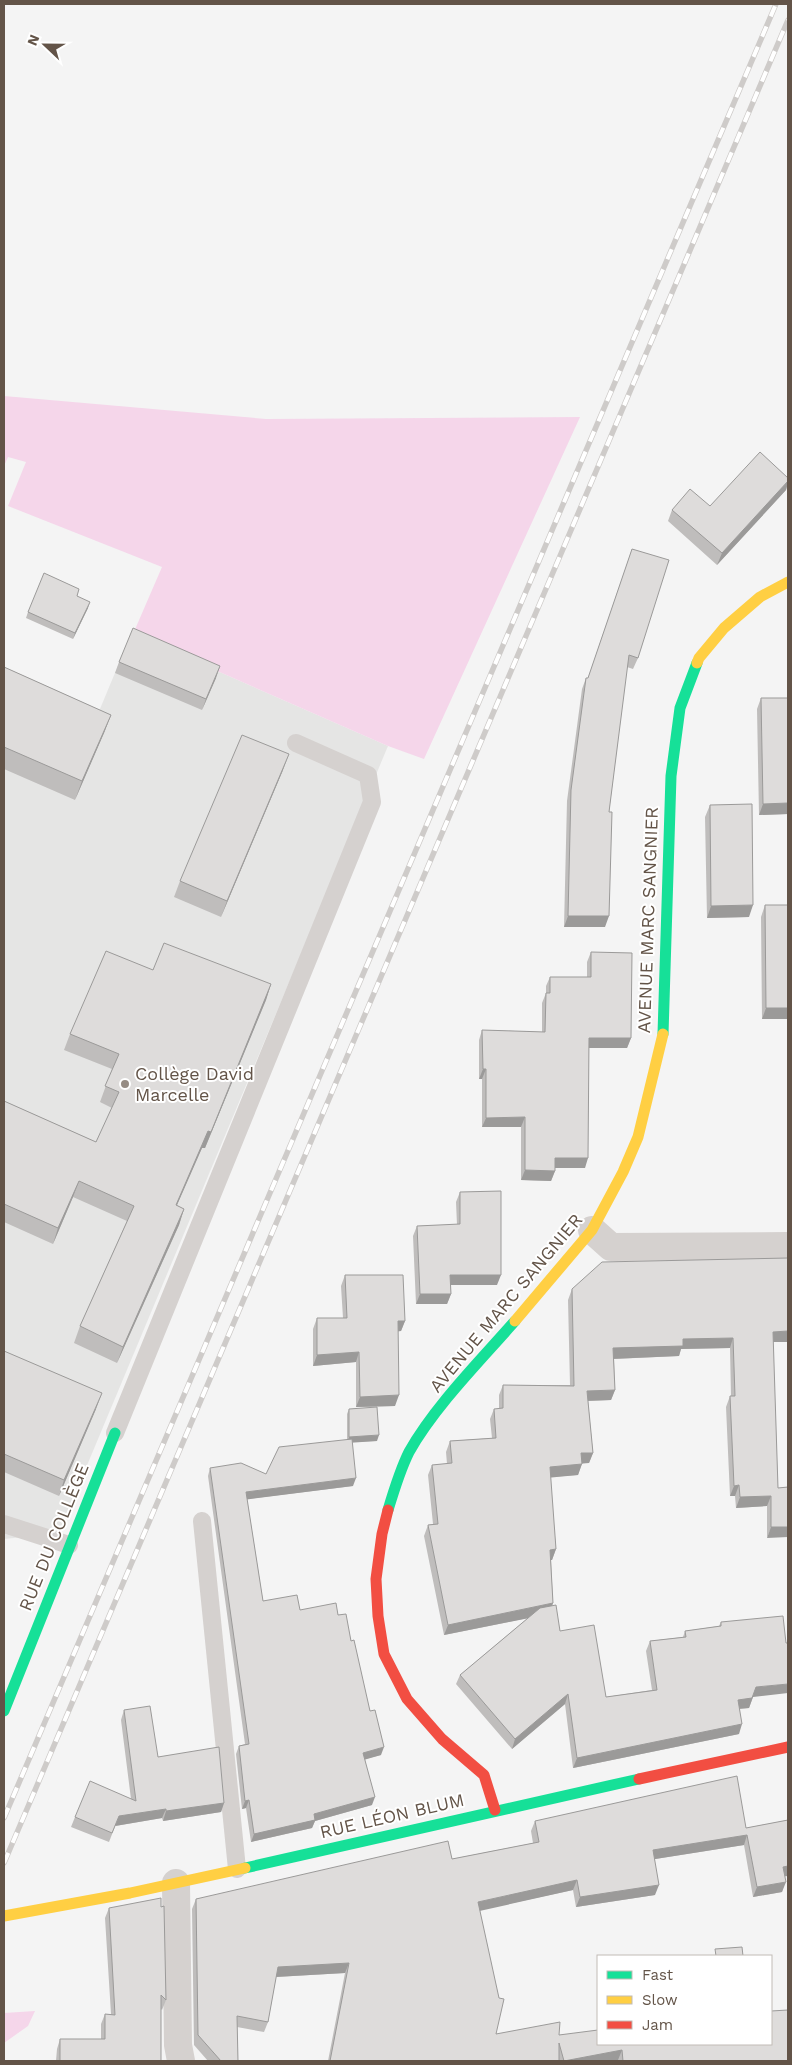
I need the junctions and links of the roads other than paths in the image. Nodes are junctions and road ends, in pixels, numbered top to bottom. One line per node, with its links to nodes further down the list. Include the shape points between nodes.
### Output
1 (788, 582): 3 (street, AVENUE MARC SANGNIER, via 760,597 724,628 699,658 680,708 671,776 664,1029 638,1137)
2 (296, 743): 5 (lane, via 368,775 372,802)
3 (592, 1230): 4 (street, via 611,1248); 11 (street, AVENUE MARC SANGNIER, via 431,1419 408,1452 382,1534 376,1579 384,1654 407,1699 442,1739 484,1775)
4 (788, 1246)
5 (115, 1433): 8 (street, RUE DU COLLÈGE)
6 (202, 1521): 12 (lane)
7 (4, 1524): 8 (lane)
8 (69, 1545): 9 (street, RUE DU COLLÈGE)
9 (4, 1711)
10 (788, 1747): 11 (street, RUE LÉON BLUM)
11 (495, 1810): 12 (street, RUE LÉON BLUM)
12 (237, 1869): 13 (street, RUE LÉON BLUM)
13 (176, 1883): 14 (street, RUE LÉON BLUM); 15 (street, via 178,2045)
14 (4, 1916)
15 (181, 2061)

